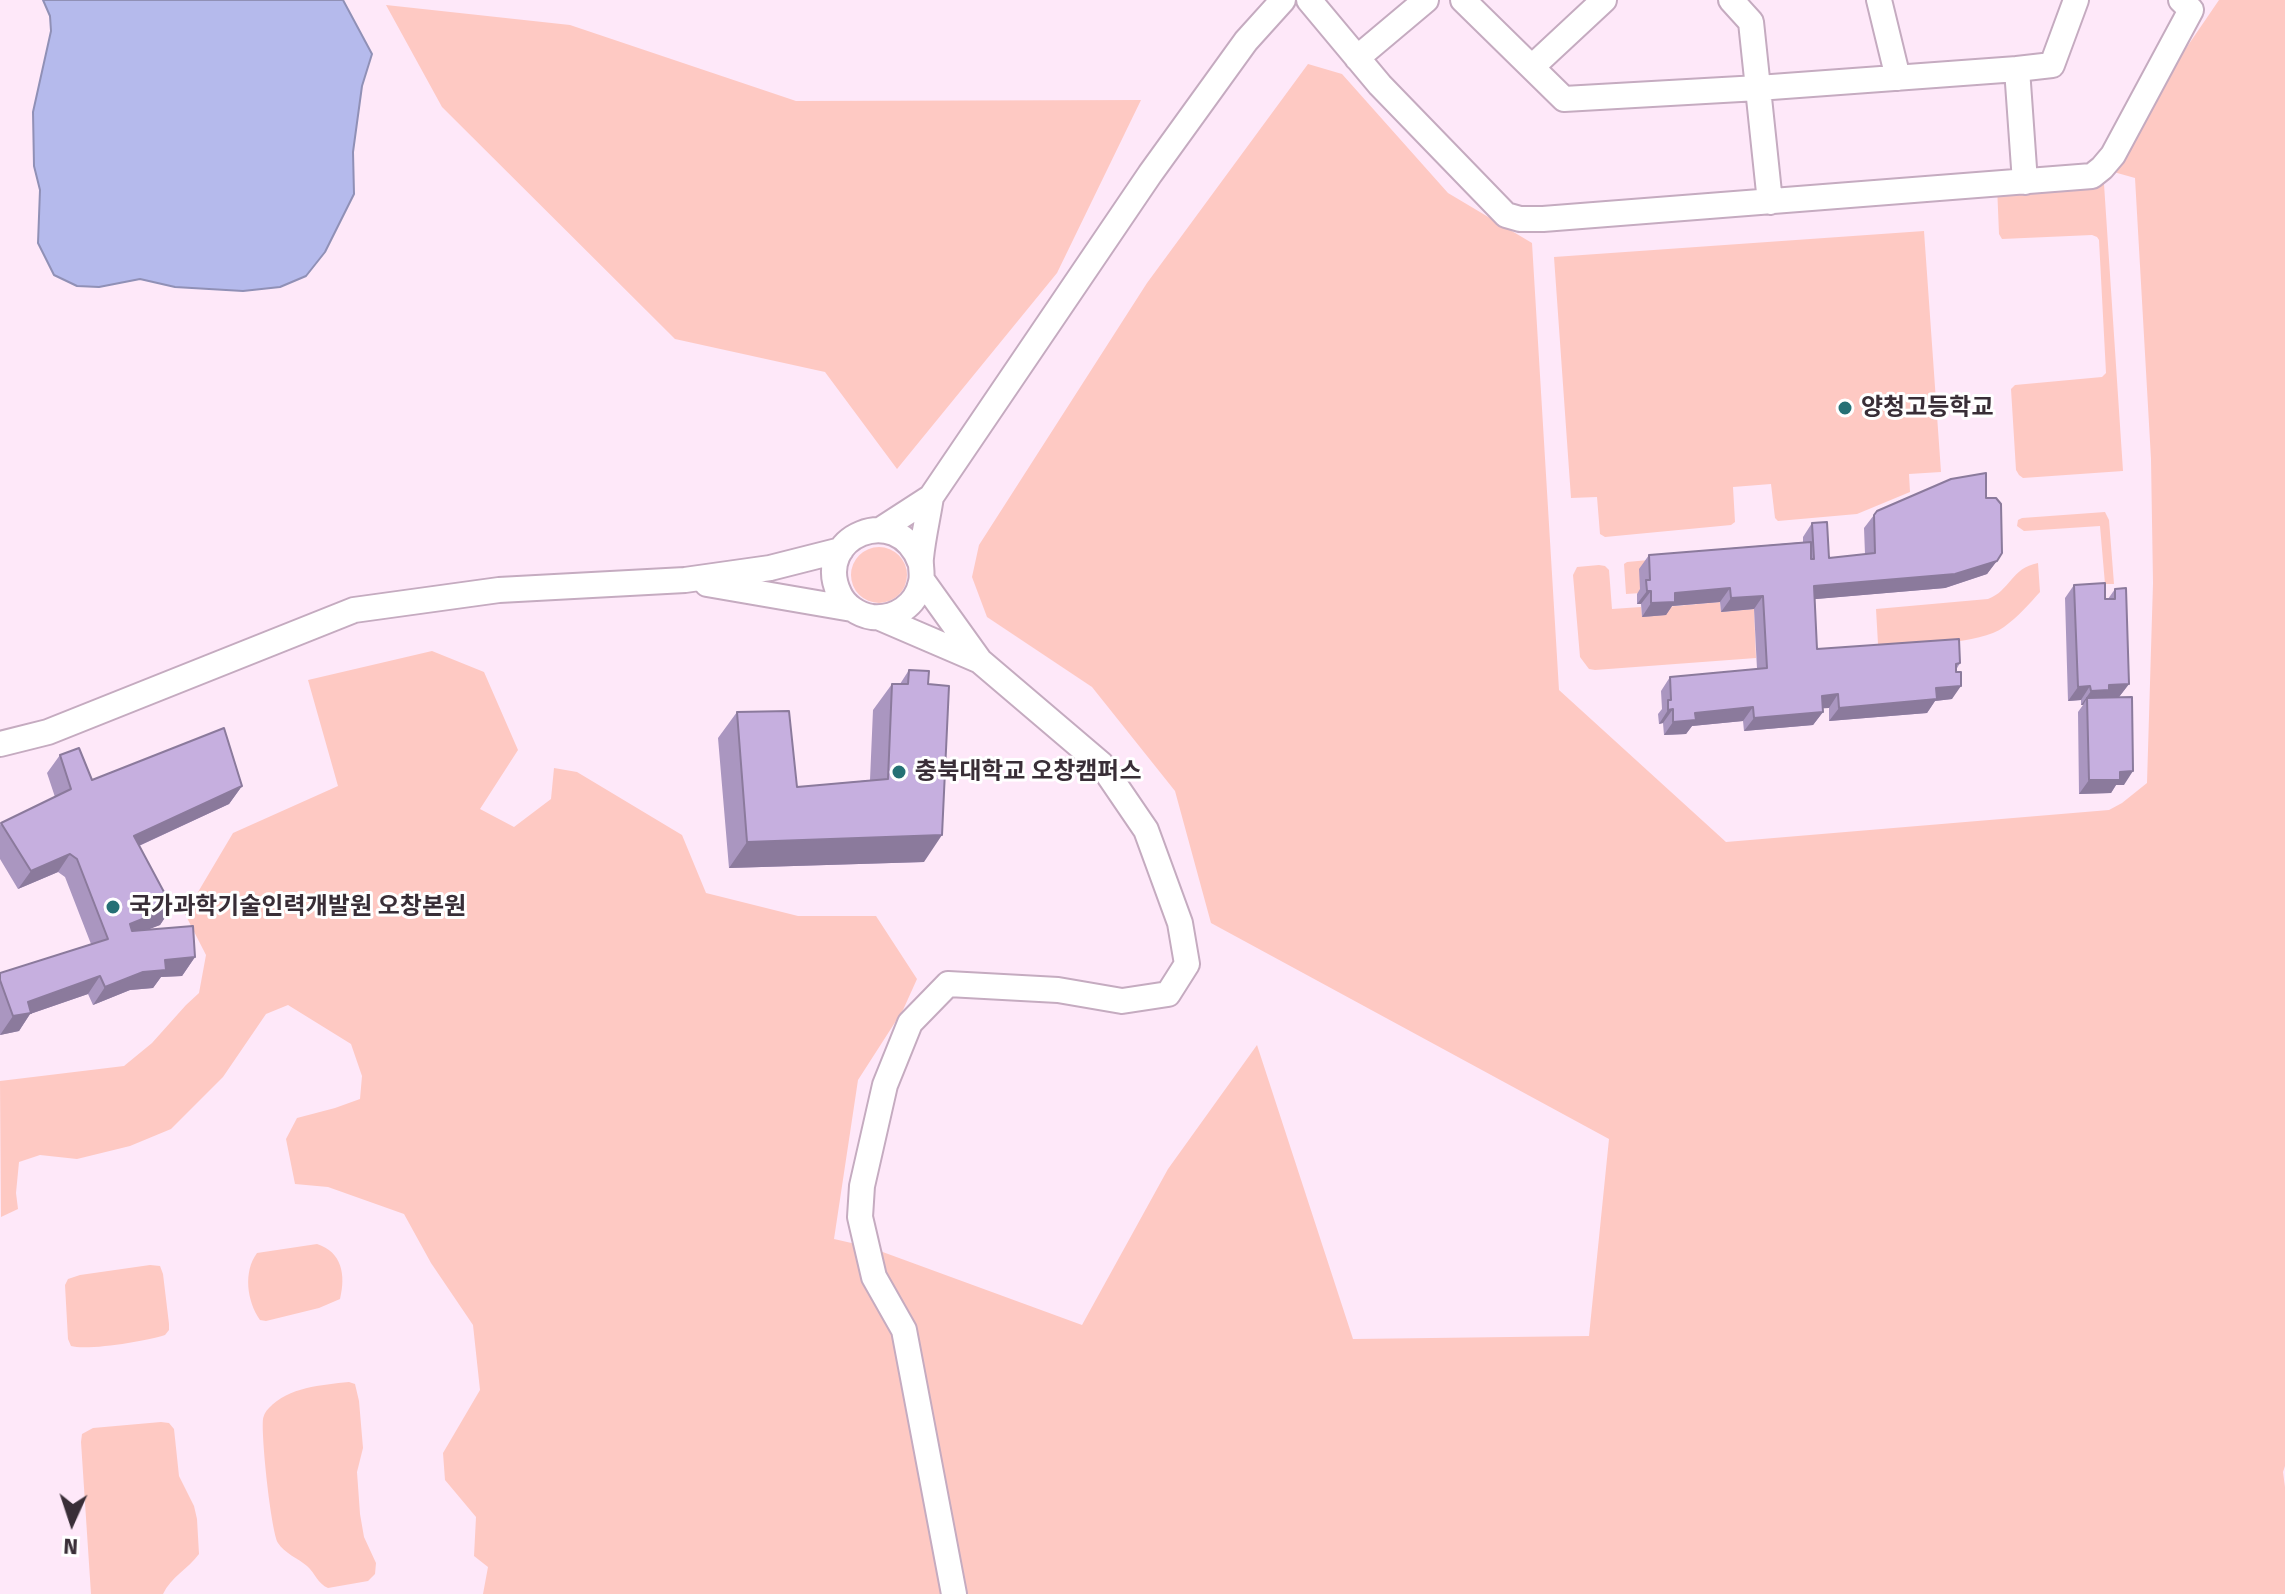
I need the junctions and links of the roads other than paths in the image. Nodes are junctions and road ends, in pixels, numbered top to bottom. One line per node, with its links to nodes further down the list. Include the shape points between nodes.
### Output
1 (1283, 0): 17 (street, via 1246,41 1150,174)
2 (1309, 0): 10 (street)
3 (1426, 0): 10 (street)
4 (1463, 0): 11 (street)
5 (1604, 0): 11 (street)
6 (1731, 0): 14 (street, via 1751,22)
7 (1879, 0): 13 (street)
8 (2076, 0): 12 (street, via 2052,65)
9 (2190, 3): 15 (street, via 2102,168 2092,176)
10 (1357, 58): 16 (street, via 1506,215 1543,219)
11 (1532, 67): 14 (street, via 1564,99)
12 (2017, 69): 13 (street); 15 (street)
13 (1898, 78): 14 (street)
14 (1758, 88): 16 (street)
15 (2025, 182): 16 (street)
16 (1770, 202)
17 (931, 497): 18 (street); 20 (street)
18 (880, 530): 19 (street, via 853,537); 20 (street, via 906,540 916,551)
19 (841, 550): 21 (street, via 770,568); 22 (street, via 833,572 835,586)
20 (921, 571): 23 (street, via 917,594 908,606); 24 (street)
21 (685, 580): 22 (street); 25 (street, via 499,590 354,610 48,732)
22 (852, 609): 23 (street)
23 (880, 618): 24 (street)
24 (980, 661): 26 (street, via 1101,764 1146,830 1180,923 1187,964 1168,994 1122,1001 1058,990 948,984 910,1023 885,1085 860,1217 874,1277 904,1330)
25 (0, 744)
26 (954, 1594)

